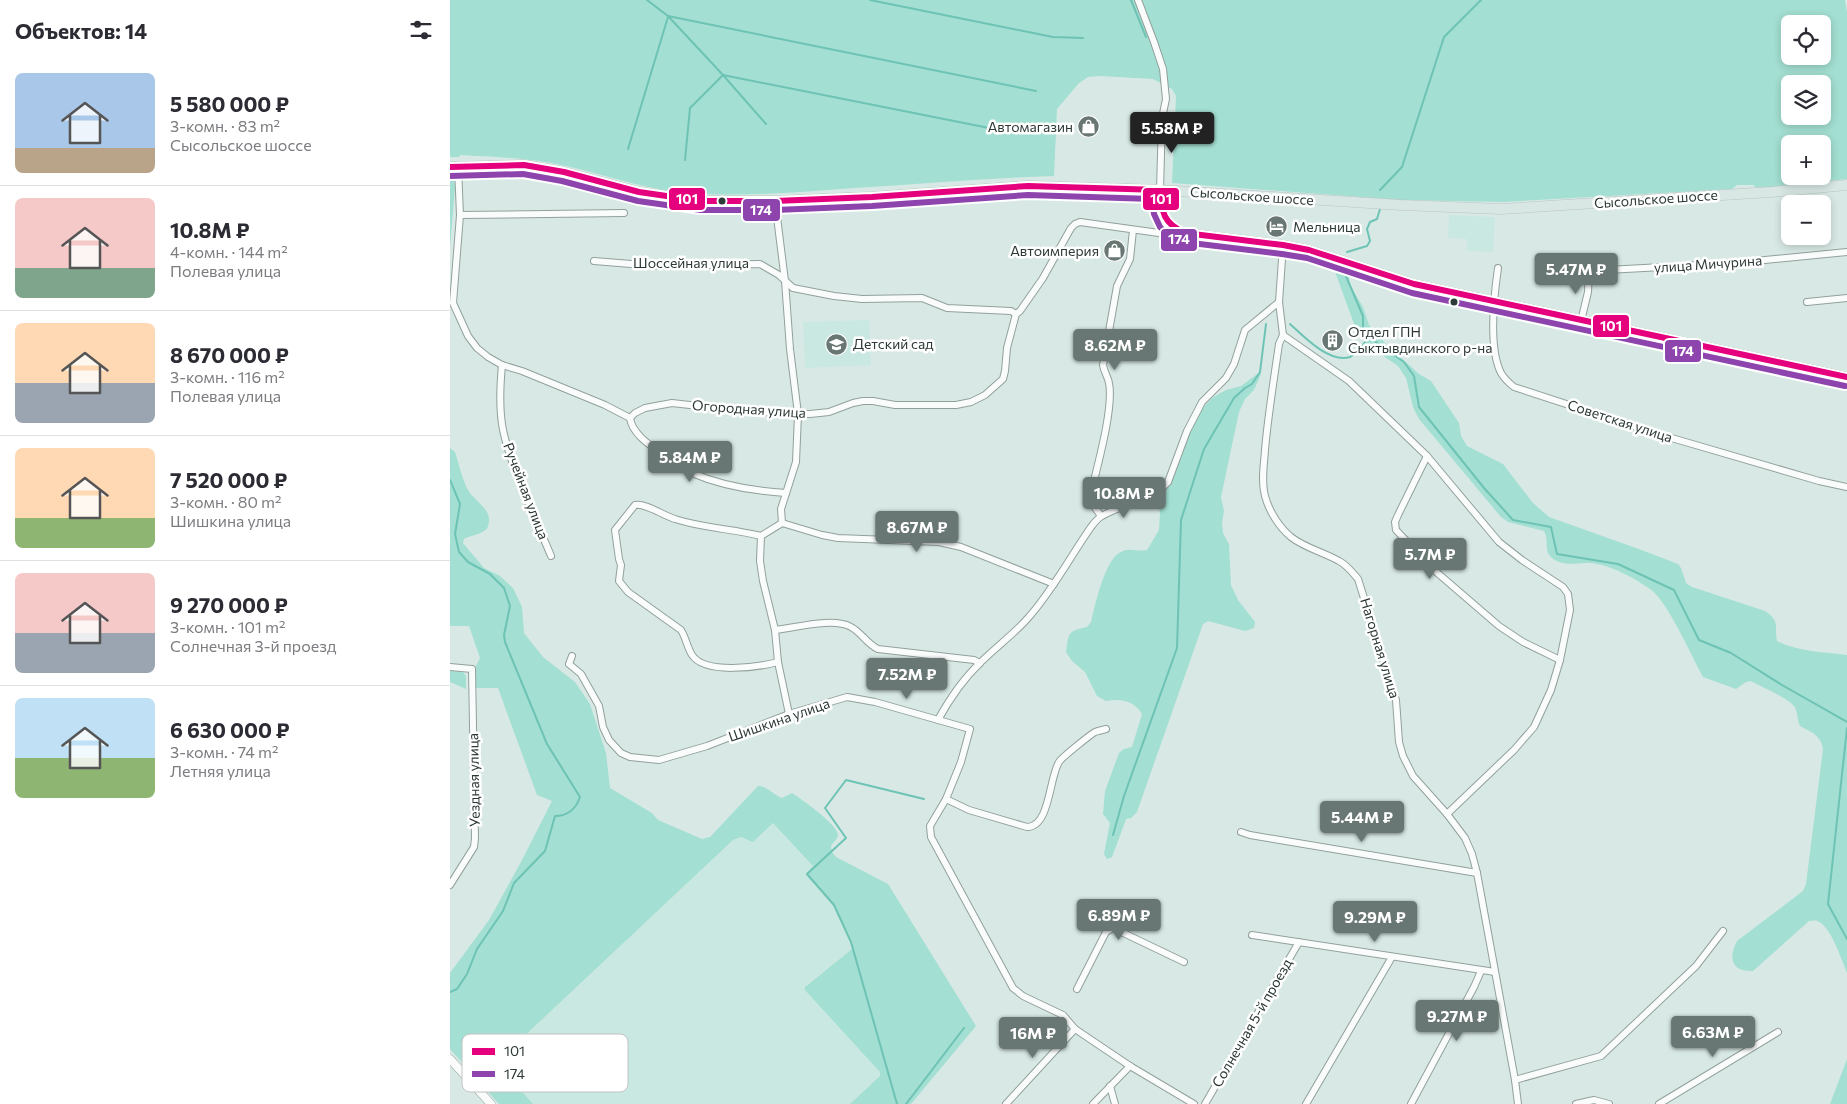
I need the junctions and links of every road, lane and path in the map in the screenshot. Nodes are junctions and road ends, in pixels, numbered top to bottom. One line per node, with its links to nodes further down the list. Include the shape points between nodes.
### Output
1 (1138, 0): 4 (street, via 1162,70 1166,99 1162,118)
2 (454, 167): 5 (main road, Сысольское шоссе, via 524,165 673,198); 7 (street)
3 (1847, 186): 4 (highway, Сысольское шоссе, via 1501,209)
4 (1160, 190): 5 (main road, Сысольское шоссе, via 1028,186); 8 (main road, via 1162,212)
5 (775, 201): 14 (street)
6 (624, 213): 7 (street)
7 (460, 215): 22 (street, via 453,303 477,348)
8 (1173, 228): 9 (street, Огородная улица, via 1159,233); 10 (main road, via 1185,233)
9 (1133, 230): 19 (street, Огородная улица, via 1080,222 1075,224); 29 (street, via 1130,259 1117,286 1103,365 1109,381 1109,403 1091,493 1092,505)
10 (1283, 245): 16 (street, Нагорная улица); 17 (main road, via 1331,256 1414,284)
11 (1847, 252): 20 (street, улица Мичурина, via 1735,263 1589,271)
12 (594, 262): 14 (street, Шоссейная улица, via 656,266 760,264)
13 (1498, 268): 17 (street, Советская улица)
14 (785, 281): 19 (street, Шоссейная улица, via 793,288 834,296 922,298 947,308 1011,311); 24 (street)
15 (1847, 298): 18 (street)
16 (1278, 302): 21 (street, Нагорная улица); 29 (street, via 1246,330 1226,378 1198,408 1168,482 1146,498)
17 (1494, 302): 20 (main road); 27 (street, Советская улица, via 1496,361 1514,387 1658,434)
18 (1808, 302)
19 (1016, 314): 24 (street, Огородная улица, via 1003,379 986,395 971,402 895,405 873,401 853,403 830,412)
20 (1581, 320): 23 (main road)
21 (1283, 335): 26 (street, via 1349,380); 44 (street, Нагорная улица, via 1268,422 1263,476 1265,496 1276,519 1290,536 1304,546 1339,561 1358,579 1396,700 1402,756 1413,776)
22 (502, 365): 25 (street); 32 (street, Ручейная улица, via 503,429)
23 (1847, 377)
24 (798, 414): 25 (street, Огородная улица, via 672,403 645,408); 28 (street, via 796,462)
25 (630, 418): 28 (street, via 646,443 691,472 756,491)
26 (1428, 456): 36 (street, via 1499,542 1568,594 1570,610); 36 (street, via 1398,515 1396,530 1434,570 1499,626)
27 (1847, 487)
28 (786, 493): 30 (street, via 781,509)
29 (1101, 516): 33 (street)
30 (782, 523): 31 (street); 33 (street, via 838,538 938,542 961,547)
31 (761, 536): 34 (street, via 760,561); 37 (street, via 692,524 646,506 635,505 615,530 621,565 618,581 628,592 681,630 692,656 701,662 739,668)
32 (551, 556)
33 (1054, 584): 38 (street, via 1027,620)
34 (775, 630): 37 (street); 38 (street, via 837,622 858,632 878,649)
35 (572, 656): 40 (street, Шишкина улица, via 569,664 580,674 599,706 603,727 610,740 630,757 659,760 707,746)
36 (1560, 660): 44 (street, via 1551,690 1530,731)
37 (778, 662): 40 (street)
38 (980, 663): 41 (street, via 949,700)
39 (450, 667): 47 (street, Уездная улица, via 472,668 475,838 474,847)
40 (789, 714): 41 (street, Шишкина улица, via 847,698 876,702)
41 (938, 720): 43 (street, Шишкина улица, via 970,729)
42 (1106, 729): 43 (street, via 1094,733 1059,761 1039,823 1032,827 969,810)
43 (946, 799): 56 (street, Шишкина улица, via 930,826 931,837 1013,988 1064,1015)
44 (1447, 814): 46 (street, Нагорная улица, via 1465,838)
45 (1241, 832): 46 (street)
46 (1478, 873): 54 (street, Нагорная улица)
47 (450, 885)
48 (1723, 931): 61 (street, via 1696,966 1601,1056)
49 (1252, 935): 50 (street)
50 (1298, 942): 51 (street); 69 (street, Солнечная 5-й проезд)
51 (1392, 957): 53 (street); 70 (street)
52 (1184, 962): 55 (street, via 1117,928 1110,928)
53 (1481, 971): 54 (street); 71 (street)
54 (1495, 972): 61 (street, Нагорная улица)
55 (1077, 989)
56 (1075, 1029): 59 (street, Шишкина улица); 65 (street)
57 (1778, 1032): 75 (street)
58 (450, 1059): 60 (street)
59 (1130, 1066): 62 (street); 68 (street, Шишкина улица)
60 (462, 1072)
61 (1515, 1080): 72 (street, Нагорная улица)
62 (1110, 1086): 66 (street); 67 (street)
63 (480, 1092): 64 (street)
64 (491, 1104)
65 (1006, 1104)
66 (1093, 1104)
67 (1115, 1104)
68 (1194, 1104)
69 (1205, 1104)
70 (1306, 1104)
71 (1411, 1104)
72 (1518, 1104)
73 (1576, 1104): 74 (street, via 1594,1100)
74 (1609, 1104)
75 (1659, 1104)

